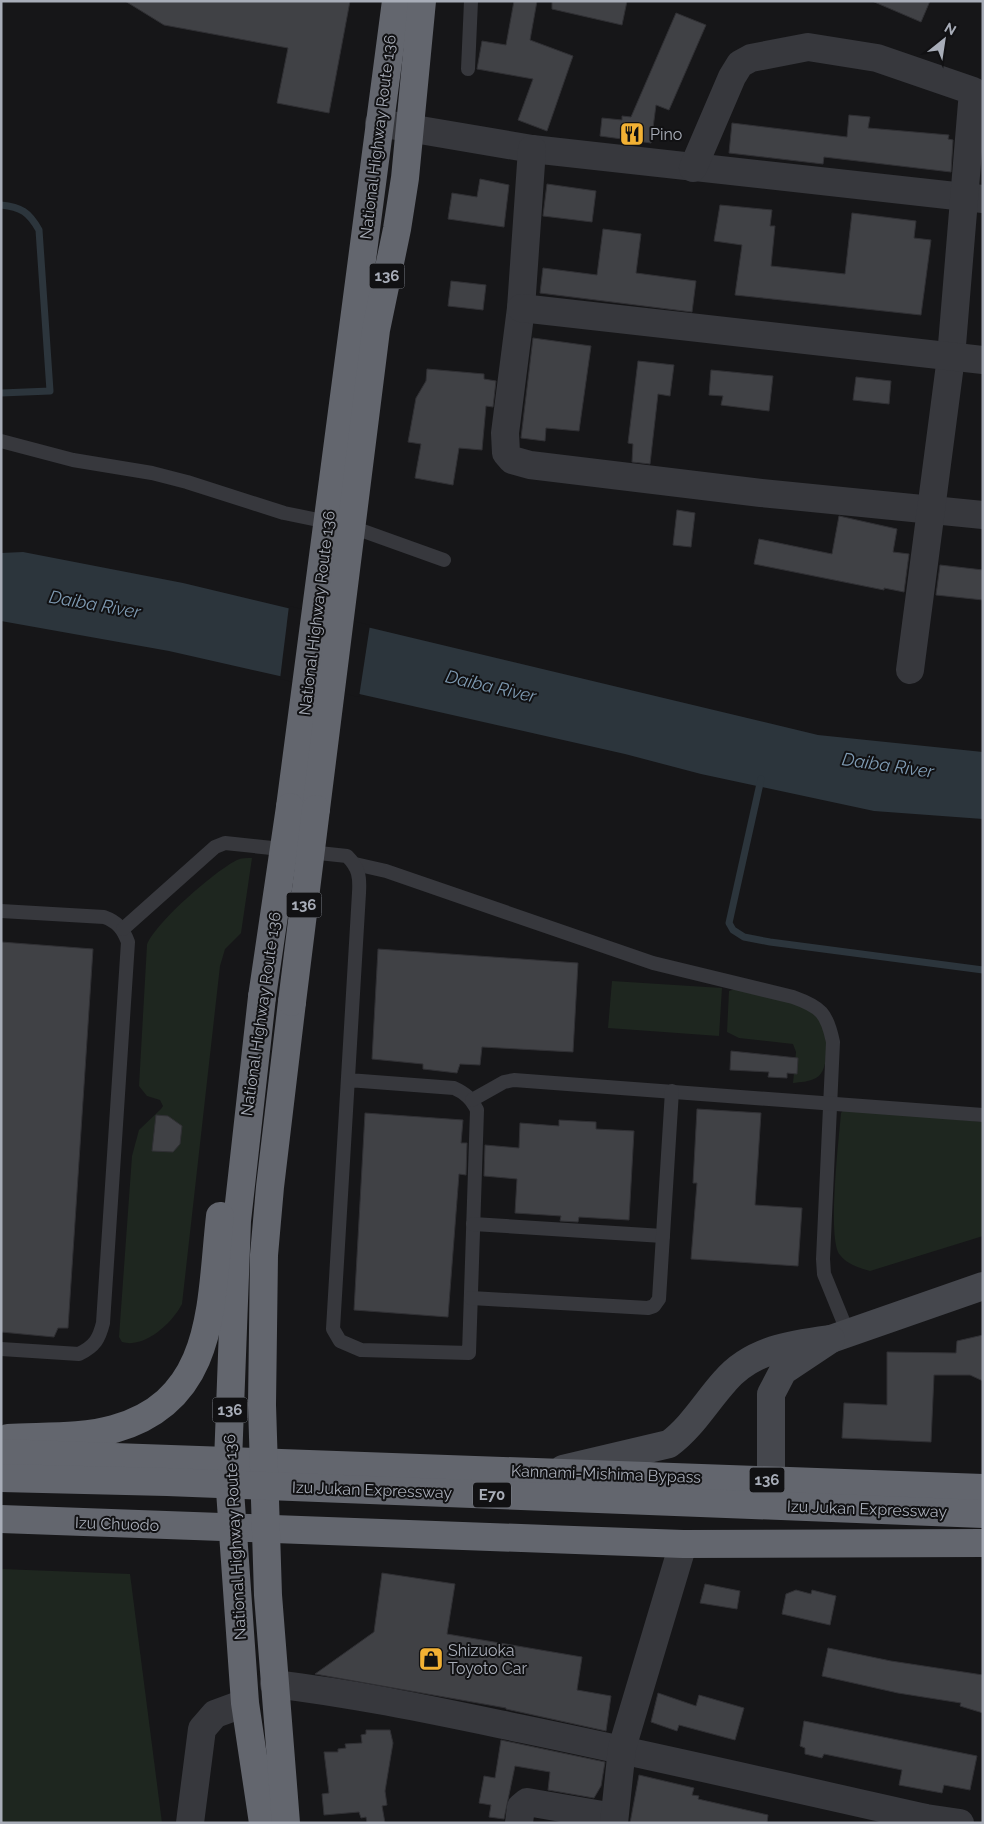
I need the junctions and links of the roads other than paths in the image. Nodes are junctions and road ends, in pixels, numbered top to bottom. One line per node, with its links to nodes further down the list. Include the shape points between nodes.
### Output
1 (396, 1): 6 (highway, National Highway Route 136 / 136)
2 (422, 1): 7 (highway, National Highway Route 136 / 136)
3 (472, 1): 4 (lane)
4 (468, 68)
5 (978, 90): 9 (street, via 877,58 823,49 793,48 751,58 740,64 732,77); 10 (street)
6 (379, 123): 7 (street); 17 (highway, National Highway Route 136 / 136)
7 (410, 128): 8 (street); 17 (highway, National Highway Route 136 / 136, via 397,229)
8 (532, 149): 9 (street); 11 (street)
9 (694, 168): 10 (street)
10 (974, 198): 12 (street)
11 (521, 308): 12 (street); 15 (street, via 505,433 506,453 512,460 530,465 761,493)
12 (951, 357): 13 (street); 15 (street)
13 (983, 360)
14 (1, 441): 17 (lane, via 73,460 152,473 284,513)
15 (931, 510): 16 (street); 19 (street)
16 (983, 515)
17 (339, 536): 18 (lane); 20 (highway, National Highway Route 136 / 136)
18 (444, 560)
19 (910, 670)
20 (303, 808): 29 (highway, National Highway Route 136 / 136, bridge, via 262,998); 38 (highway, National Highway Route 136 / 136, bridge, via 292,1002 264,1255)
21 (355, 864): 23 (lane, via 347,856 225,843 215,847); 24 (lane, via 360,878); 27 (lane, via 386,871 653,963 809,1002 829,1020 832,1035)
22 (1, 911): 23 (lane, via 104,918 113,920)
23 (123, 929): 35 (lane, via 128,942 127,962 104,1313 99,1338 91,1348 79,1354)
24 (348, 1080): 26 (lane, via 454,1088); 33 (lane, via 333,1329 340,1341 361,1350 469,1353)
25 (672, 1091): 26 (lane, via 514,1080); 27 (lane); 31 (lane)
26 (472, 1100): 30 (lane, via 477,1110)
27 (830, 1103): 28 (lane); 34 (lane, via 822,1259)
28 (983, 1115)
29 (243, 1148): 36 (highway, via 222,1201 205,1338 184,1383 153,1412 113,1429); 39 (highway, National Highway Route 136 / 136, via 233,1300)
30 (473, 1224): 31 (lane); 33 (lane)
31 (663, 1236): 33 (lane, via 659,1299 648,1308)
32 (983, 1286): 34 (street)
33 (471, 1298)
34 (839, 1336): 40 (street, via 779,1346 751,1360 726,1379 681,1435 669,1444); 42 (street, via 783,1371 771,1394)
35 (1, 1349)
36 (1, 1438)
37 (1, 1453): 39 (highway, 136)
38 (263, 1461): 39 (highway, Kannami-Mishima Bypass / 136); 40 (highway, Kannami-Mishima Bypass / 136); 47 (highway, National Highway Route 136 / 136)
39 (228, 1462): 46 (highway, National Highway Route 136 / 136)
40 (552, 1472): 42 (highway, Kannami-Mishima Bypass / 136)
41 (1, 1478): 44 (highway, Izu Jukan Expressway / E70, bridge)
42 (771, 1480): 43 (highway, Kannami-Mishima Bypass / 136)
43 (983, 1488)
44 (983, 1514)
45 (1, 1519): 46 (highway, Izu Chuodo)
46 (232, 1529): 47 (highway); 51 (highway, National Highway Route 136 / 136)
47 (266, 1529): 49 (highway); 50 (highway, National Highway Route 136 / 136)
48 (983, 1543): 49 (highway)
49 (683, 1544): 52 (street)
50 (274, 1684): 52 (street, via 340,1693); 57 (highway, National Highway Route 136 / 136)
51 (245, 1703): 55 (street, via 215,1714 202,1729); 56 (highway, National Highway Route 136 / 136)
52 (622, 1748): 53 (street); 59 (street)
53 (614, 1820): 58 (street, via 527,1802 521,1807)
54 (983, 1820): 60 (street)
55 (190, 1823)
56 (263, 1823)
57 (286, 1823)
58 (519, 1823)
59 (960, 1823)
60 (966, 1823)

